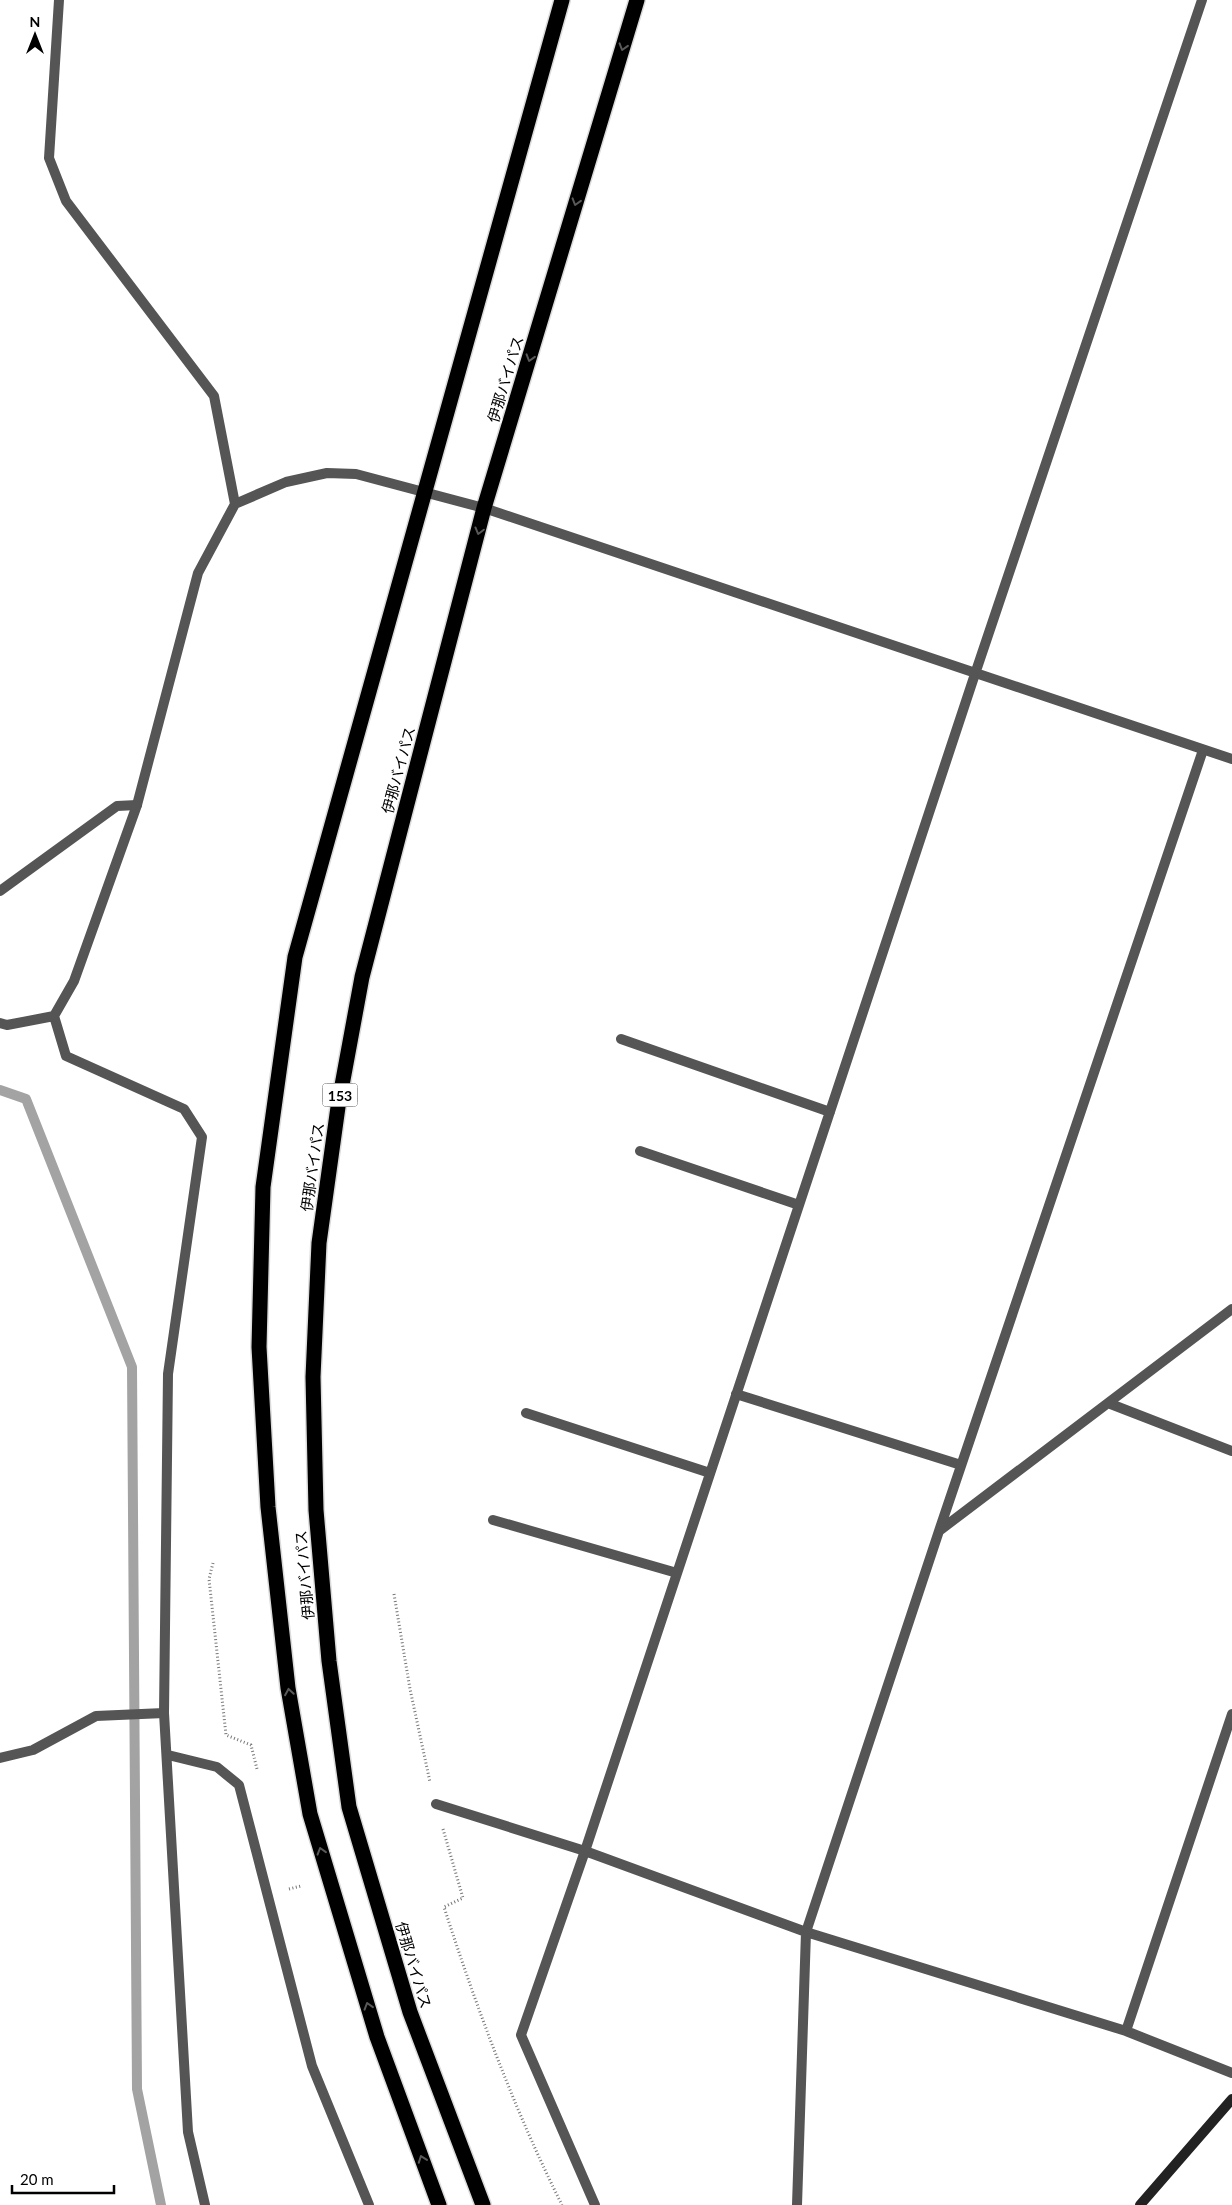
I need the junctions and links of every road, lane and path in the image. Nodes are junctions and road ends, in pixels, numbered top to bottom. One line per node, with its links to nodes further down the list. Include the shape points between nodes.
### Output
1 (59, 0): 6 (street, via 49,158 66,201 214,396)
2 (562, 0): 5 (highway, 伊那バイパス)
3 (636, 0): 7 (highway, 伊那バイパス / 153, one-way to 7)
4 (1202, 0): 8 (street)
5 (426, 492): 6 (street, via 356,474 327,473 286,482); 7 (street); 44 (highway, 伊那バイパス, one-way to 5, via 377,2037 310,1814 288,1688 268,1507 259,1347 263,1187 295,957)
6 (236, 504): 11 (street, via 198,573)
7 (484, 508): 8 (street); 45 (highway, 伊那バイパス / 153, one-way to 45, via 362,977 338,1107 319,1243 313,1376 316,1510 329,1661 349,1807 410,2012)
8 (975, 674): 9 (street); 16 (street)
9 (1203, 750): 10 (street); 24 (street)
10 (1232, 759)
11 (137, 805): 12 (street, via 117,806); 13 (street, via 74,981)
12 (0, 891)
13 (54, 1016): 14 (street, via 7,1025); 31 (street, via 66,1056 184,1109 202,1137 168,1374)
14 (0, 1023)
15 (621, 1039): 16 (street)
16 (830, 1112): 18 (street)
17 (640, 1151): 18 (street)
18 (799, 1205): 20 (street)
19 (1232, 1309): 21 (street)
20 (736, 1394): 24 (street); 25 (street)
21 (1108, 1403): 23 (street); 27 (street)
22 (526, 1413): 25 (street)
23 (1232, 1451)
24 (961, 1465): 27 (street)
25 (710, 1473): 29 (street)
26 (493, 1520): 29 (street)
27 (939, 1531): 38 (street)
28 (213, 1563): 33 (path, via 209,1579)
29 (677, 1573): 37 (street)
30 (394, 1594): 36 (path, via 410,1689)
31 (160, 1713): 34 (street); 35 (street, via 96,1716 33,1750)
32 (1232, 1714): 39 (street)
33 (224, 1723)
34 (168, 1755): 42 (street, via 188,2132); 43 (street, via 217,1767 239,1786 312,2066)
35 (0, 1758)
36 (436, 1804): 37 (street); 46 (path, via 463,1898 444,1907 471,1991 532,2146)
37 (585, 1851): 38 (street); 47 (street, via 521,2035)
38 (806, 1932): 39 (street); 48 (street)
39 (1126, 2031): 40 (street)
40 (1232, 2073)
41 (1232, 2099): 49 (street)
42 (204, 2205)
43 (369, 2205)
44 (439, 2205)
45 (483, 2205)
46 (562, 2205)
47 (596, 2205)
48 (797, 2205)
49 (1140, 2205)

